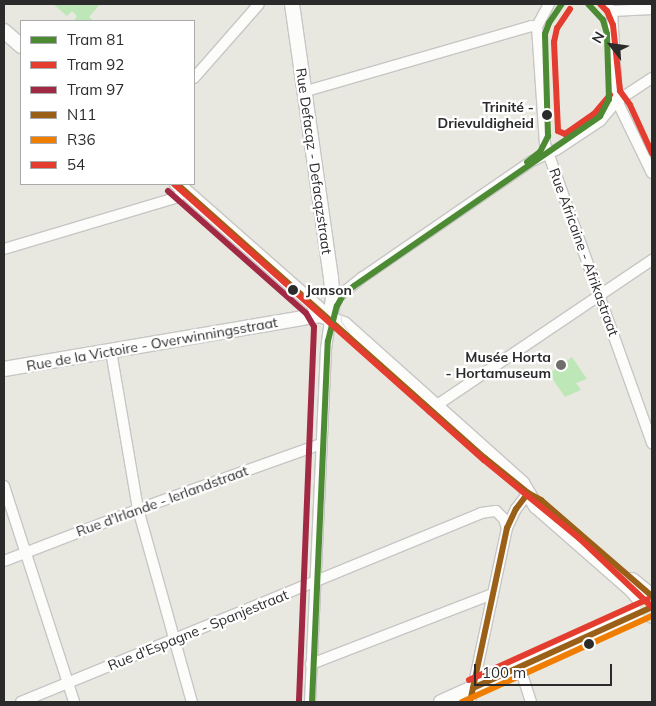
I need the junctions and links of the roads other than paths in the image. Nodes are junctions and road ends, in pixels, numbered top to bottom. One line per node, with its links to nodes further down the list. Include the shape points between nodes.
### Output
1 (259, 4): 9 (street)
2 (292, 4): 11 (main road, Rue Defacqz - Defacqzstraat)
3 (549, 4): 6 (street)
4 (609, 7): 5 (street); 12 (street)
5 (652, 9)
6 (537, 27): 11 (street, via 531,26); 13 (street, Rue Africaine - Afrikastraat, via 542,119)
7 (4, 31): 8 (main road)
8 (20, 45)
9 (195, 77)
10 (652, 78): 12 (street)
11 (303, 92): 19 (main road, Rue Defacqz - Defacqzstraat)
12 (618, 101): 13 (street, via 600,121); 14 (street)
13 (548, 153): 18 (street, Rue Africaine - Afrikastraat); 19 (street, via 363,277)
14 (652, 173)
15 (181, 187): 16 (street, via 178,197); 20 (main road)
16 (4, 249)
17 (652, 260): 18 (street)
18 (600, 296): 23 (street); 24 (street, Rue Africaine - Afrikastraat)
19 (333, 301): 20 (main road, Rue Defacqz - Defacqzstraat)
20 (330, 319): 21 (main road, Rue de la Victoire - Overwinningsstraat, via 320,316 301,318); 23 (main road); 25 (street)
21 (111, 351): 22 (main road, Rue de la Victoire - Overwinningsstraat); 28 (street)
22 (4, 369)
23 (433, 408): 27 (main road)
24 (652, 443)
25 (321, 444): 28 (street, Rue d'Irlande - Ierlandstraat); 32 (street)
26 (4, 486): 30 (street)
27 (528, 493): 29 (street); 34 (main road, via 536,506)
28 (138, 509): 30 (street, Rue d'Irlande - Ierlandstraat); 35 (street)
29 (507, 528): 32 (street, Rue d'Espagne - Spanjestraat, via 501,515 489,511); 33 (street)
30 (24, 552): 31 (street, Rue d'Irlande - Ierlandstraat); 38 (street)
31 (4, 561)
32 (315, 581): 35 (street, Rue d'Espagne - Spanjestraat); 36 (street)
33 (492, 594): 36 (street); 39 (street)
34 (651, 607): 37 (main road)
35 (175, 639): 38 (street, Rue d'Espagne - Spanjestraat); 42 (street)
36 (311, 664): 43 (street)
37 (520, 668): 39 (main road); 46 (street)
38 (68, 683): 40 (street, Rue d'Espagne - Spanjestraat); 41 (street)
39 (473, 688): 44 (main road); 45 (street)
40 (21, 702)
41 (74, 702)
42 (192, 702)
43 (310, 702)
44 (441, 702)
45 (470, 702)
46 (530, 702)

